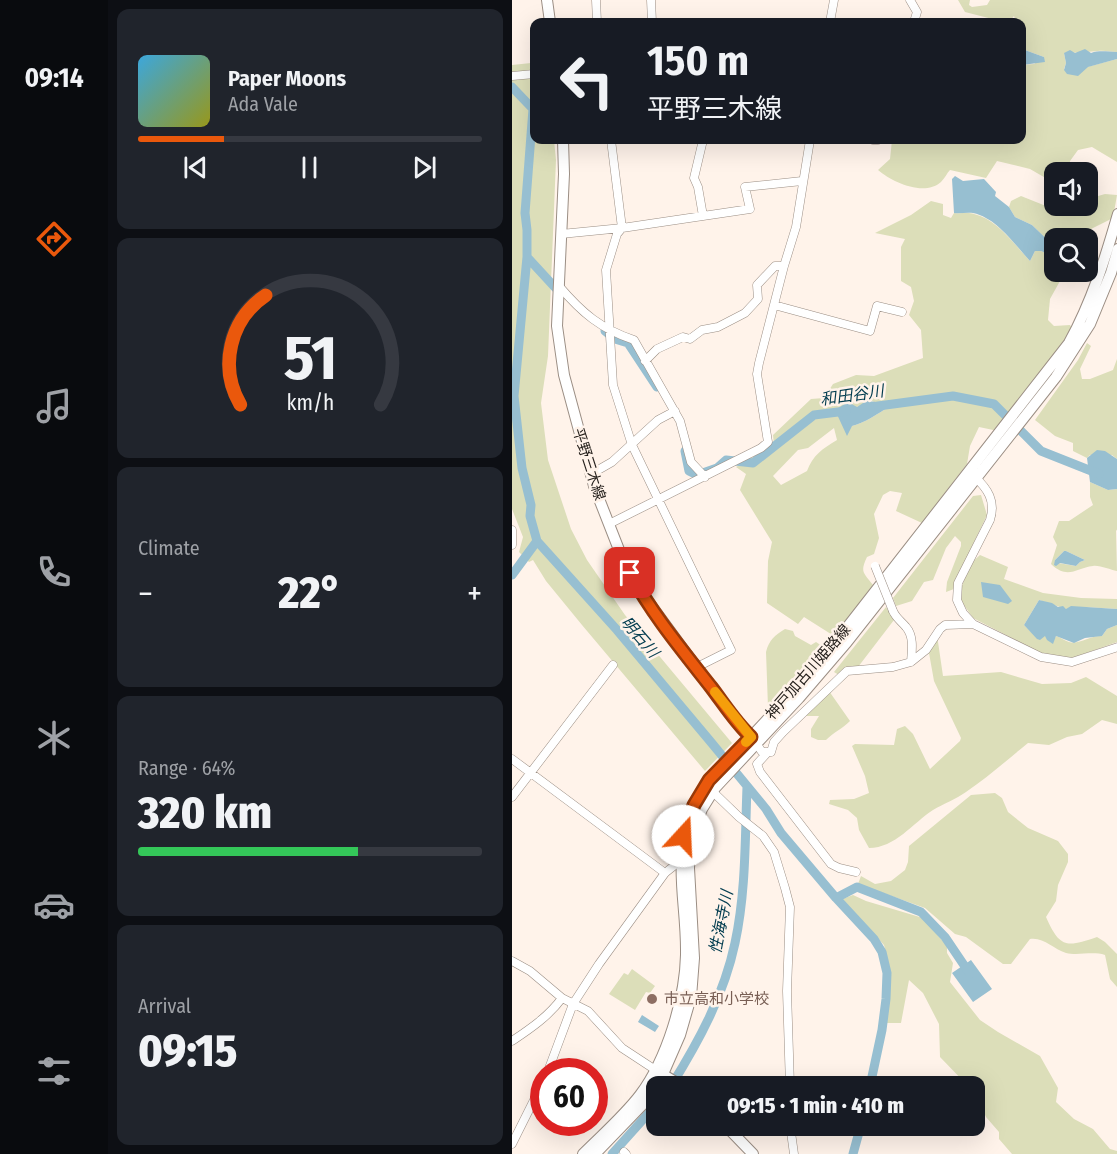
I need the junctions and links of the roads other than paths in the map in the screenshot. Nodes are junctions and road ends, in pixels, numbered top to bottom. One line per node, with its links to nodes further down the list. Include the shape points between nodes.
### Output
1 (548, 0): 6 (main road)
2 (596, 0): 7 (street)
3 (650, 0): 8 (street)
4 (834, 0): 9 (street)
5 (910, 0): 10 (street, via 917,12)
6 (550, 18)
7 (598, 18)
8 (652, 18)
9 (831, 18)
10 (915, 18)
11 (530, 74): 12 (street)
12 (512, 76)
13 (563, 144): 21 (main road, 平野三木線)
14 (612, 144): 20 (street)
15 (701, 144): 19 (street, via 694,178)
16 (809, 144): 17 (street)
17 (803, 181): 19 (street, via 746,187 750,209); 23 (street, via 796,227)
18 (1118, 214): 32 (main road, 神戸加古川姫路線, via 1095,289 1069,343)
19 (703, 216): 20 (street)
20 (622, 228): 21 (street); 27 (street, via 606,270)
21 (561, 234): 24 (main road, 平野三木線)
22 (1118, 249): 32 (main road, 神戸加古川姫路線, via 1099,304 1074,351)
23 (784, 266): 25 (street); 28 (street, via 775,266 757,285 758,299 745,313 718,327 702,330 690,339 683,337 657,349)
24 (558, 289): 27 (street); 31 (main road, 平野三木線, via 557,326 564,375)
25 (774, 305): 26 (street, via 870,331 877,306); 33 (street, via 757,374 768,442)
26 (902, 312)
27 (611, 332): 28 (street, via 634,340); 30 (street, via 613,385)
28 (646, 362): 29 (street)
29 (675, 411): 30 (street, via 658,420); 33 (street, via 691,462)
30 (632, 445): 31 (street); 34 (street)
31 (591, 474): 35 (main road, 平野三木線)
32 (972, 474): 39 (street, via 993,501 990,520 958,583 957,600); 44 (main road, 神戸加古川姫路線, via 847,642 799,698)
33 (705, 477): 34 (street)
34 (659, 500): 35 (street); 43 (street, via 731,650)
35 (609, 524): 43 (main road, 平野三木線, via 637,586)
36 (512, 530): 37 (street)
37 (512, 545)
38 (875, 566): 41 (street, bridge, via 896,617 908,629)
39 (973, 624): 40 (street, via 1042,657 1072,662); 41 (street, via 940,628 926,650)
40 (1118, 647)
41 (911, 662): 45 (street, 神戸加古川姫路線, via 847,671 783,732)
42 (613, 666): 47 (street)
43 (695, 668): 44 (main road, 平野三木線)
44 (754, 740): 45 (street, via 758,749); 48 (main road, 神戸加古川姫路線)
45 (767, 753): 51 (street, via 757,765 760,772 831,864)
46 (512, 759): 47 (street)
47 (530, 774): 49 (street); 52 (street)
48 (712, 786): 50 (main road, 神戸加古川姫路線, via 694,805 683,836); 58 (main road, 神戸加古川姫路線, via 691,838 694,958 690,997 680,1035); 60 (street, via 774,852 790,907 786,991)
49 (512, 797)
50 (680, 861): 52 (street); 58 (main road, 神戸加古川姫路線, via 684,978)
51 (856, 872)
52 (665, 873): 55 (street)
53 (512, 961): 54 (street)
54 (563, 998): 55 (street); 56 (street)
55 (573, 1004): 57 (street); 58 (street, via 588,1011 622,1048)
56 (512, 1041)
57 (553, 1058)
58 (662, 1074): 59 (main road); 65 (main road, 神戸加古川姫路線); 66 (main road, 神戸加古川姫路線, via 647,1100)
59 (665, 1076)
60 (790, 1076)
61 (530, 1108): 64 (street)
62 (736, 1136): 67 (main road)
63 (792, 1136): 68 (street)
64 (512, 1144)
65 (583, 1154)
66 (595, 1154)
67 (753, 1154)
68 (794, 1154)

